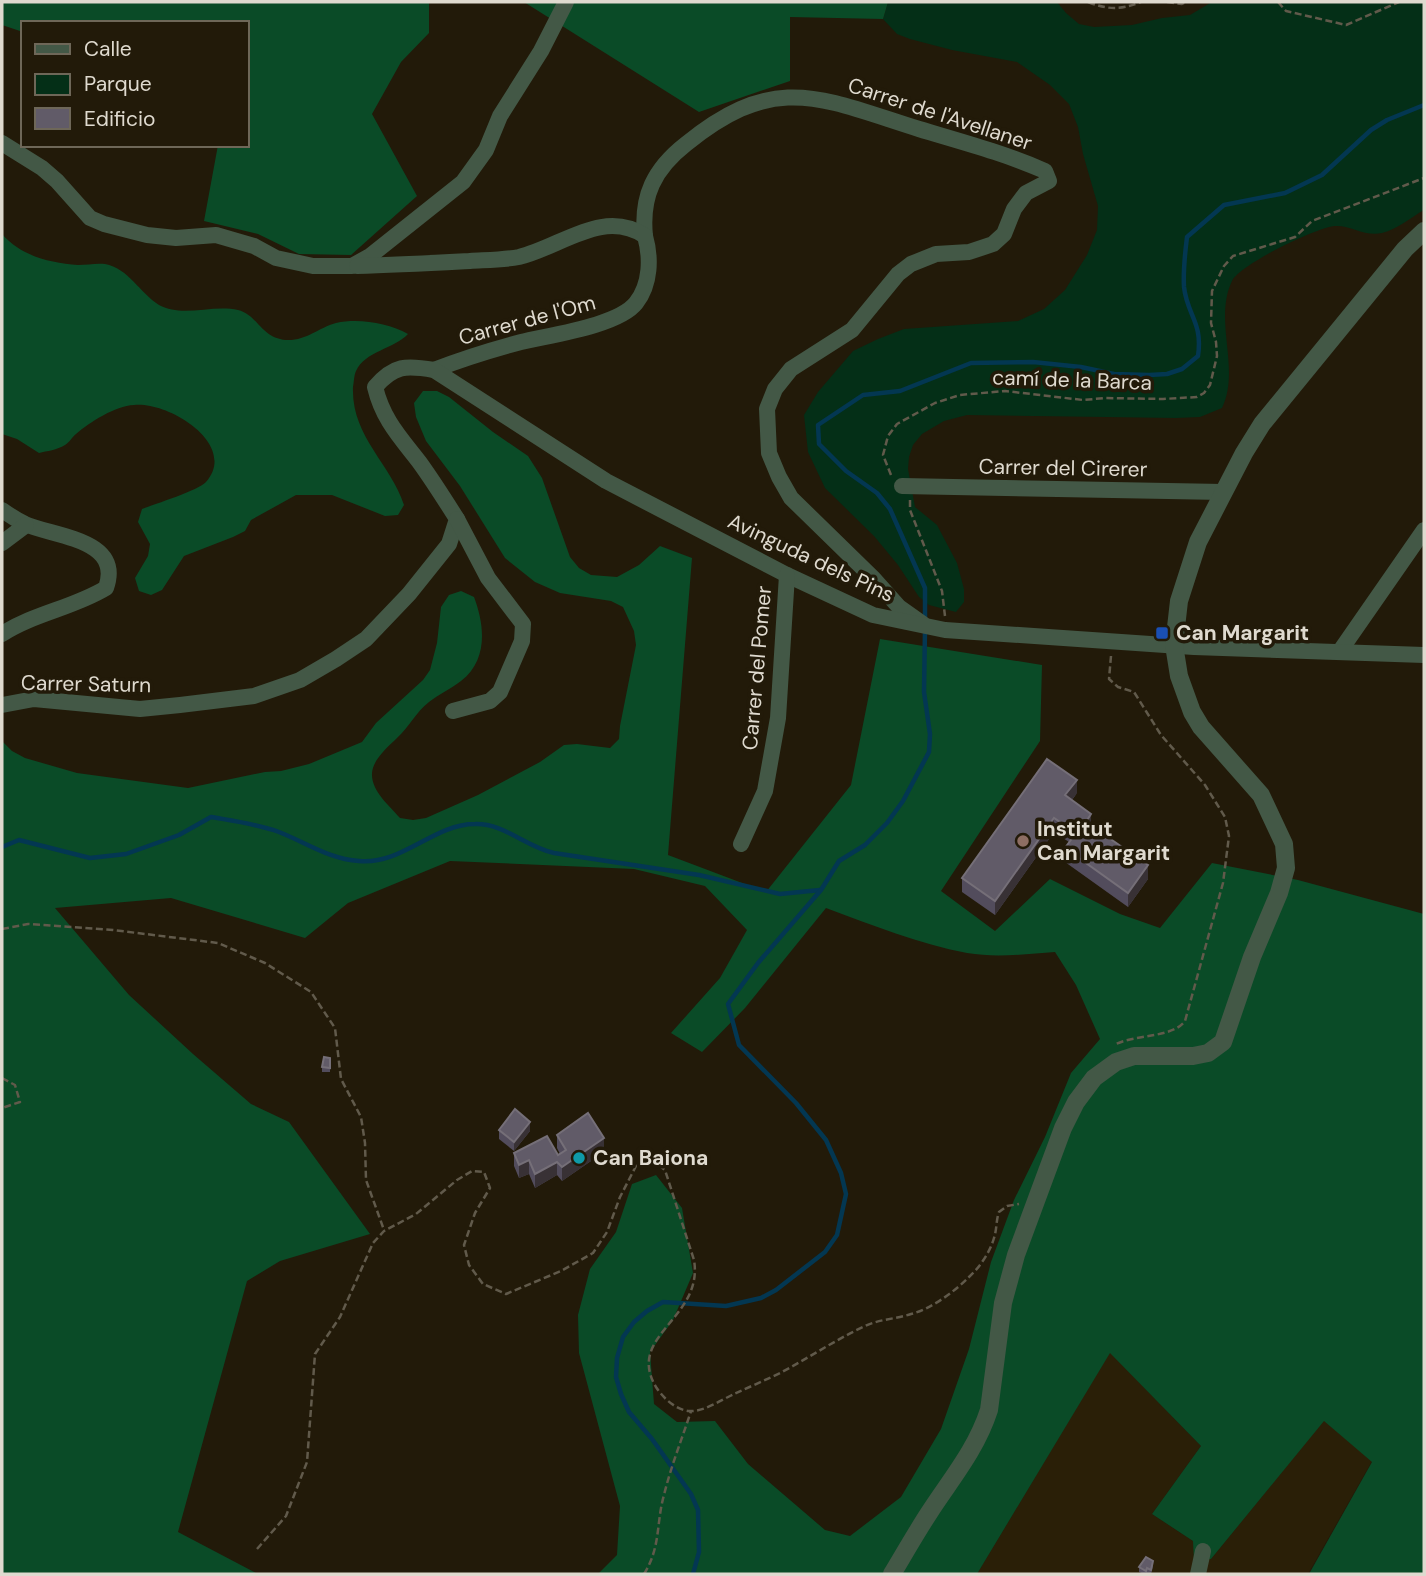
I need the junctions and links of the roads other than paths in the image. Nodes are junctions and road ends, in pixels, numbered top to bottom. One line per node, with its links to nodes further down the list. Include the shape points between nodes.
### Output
1 (566, 2): 5 (street, via 473,170)
2 (2, 143): 5 (street, via 42,169 90,218 104,224 176,238 216,235 276,258 313,266)
3 (1424, 231): 8 (street, via 1280,401)
4 (645, 236): 5 (street, via 617,225 595,226 518,257); 6 (street, Carrer de l'Om, via 649,265 636,304 589,327); 15 (street, Carrer de l'Avellaner, via 648,192 662,168 708,126 761,100 810,97 855,107 1045,171 1049,181 1026,193 1004,234 993,244 969,252 936,254 911,264 852,330 791,369 767,409 769,453 791,498 899,607)
5 (352, 266)
6 (433, 370): 10 (street, via 409,366 386,374 375,387 391,428); 14 (street, Avinguda dels Pins, via 606,481)
7 (902, 486): 8 (street, Carrer del Cirerer)
8 (1223, 492): 17 (street, via 1187,571)
9 (2, 510): 11 (street)
10 (457, 519): 20 (street, Carrer Saturn, via 449,544 366,639 300,680 254,696 140,709 34,699); 21 (street, via 488,578 523,624 522,641 500,692 490,701)
11 (26, 525): 13 (street); 16 (street, via 87,544 105,559 111,575 106,588 87,600 20,622)
12 (1424, 530): 18 (street)
13 (2, 543)
14 (787, 575): 15 (street, Avinguda dels Pins, via 873,615); 22 (street, Carrer del Pomer, via 778,718 765,790)
15 (937, 629): 17 (street, Avinguda dels Pins)
16 (2, 634)
17 (1174, 645): 18 (street, Avinguda dels Pins); 24 (street, via 1192,712 1261,795 1284,844 1286,868 1279,893 1223,1042 1208,1053 1193,1056 1134,1056 1104,1069 1088,1084 1063,1128 1016,1255 1003,1303 984,1427)
18 (1340, 651): 19 (street, Avinguda dels Pins)
19 (1424, 656)
20 (2, 705)
21 (453, 711)
22 (741, 844)
23 (1203, 1551): 25 (street)
24 (892, 1574)
25 (1198, 1574)

